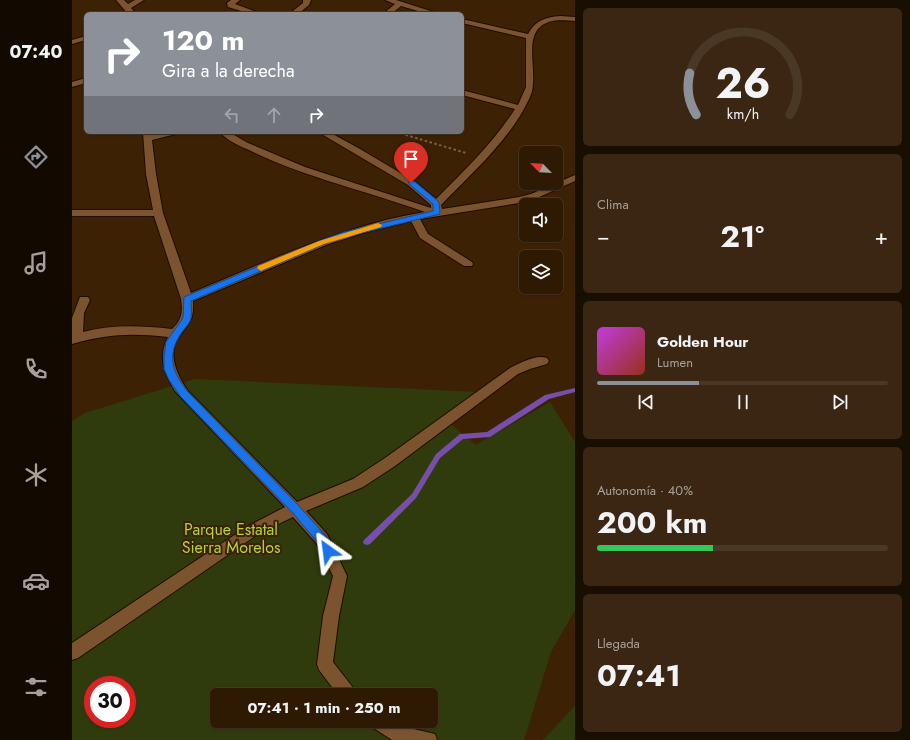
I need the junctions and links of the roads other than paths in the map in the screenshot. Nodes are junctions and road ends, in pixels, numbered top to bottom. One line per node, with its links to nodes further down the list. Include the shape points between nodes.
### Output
1 (120, 0): 7 (street)
2 (140, 0): 7 (street)
3 (236, 0): 9 (street, via 231,5)
4 (307, 0): 10 (street)
5 (389, 0): 6 (street)
6 (399, 4): 11 (street); 12 (street)
7 (127, 7): 8 (street)
8 (131, 12)
9 (252, 12)
10 (296, 12)
11 (389, 12)
12 (429, 12)
13 (575, 19): 15 (street, via 544,20)
14 (464, 21): 15 (street)
15 (530, 37): 21 (street, via 530,86)
16 (84, 39): 17 (street)
17 (72, 42)
18 (84, 81): 19 (street)
19 (72, 84)
20 (464, 93): 21 (street)
21 (520, 108): 26 (street, via 482,158)
22 (227, 134): 26 (street, via 239,142 302,170)
23 (326, 134): 26 (street, via 411,183)
24 (148, 135): 28 (street)
25 (575, 178): 26 (street, via 519,200)
26 (437, 208): 29 (street)
27 (72, 213): 28 (street)
28 (158, 213): 31 (street)
29 (414, 217): 30 (street, via 424,236); 31 (street, via 322,242)
30 (468, 264)
31 (187, 299): 33 (street, via 187,318)
32 (84, 300): 34 (street, via 78,311)
33 (175, 333): 34 (street, via 103,331); 36 (street, via 170,342 168,357 169,369 174,380 184,394)
34 (75, 338)
35 (543, 361): 36 (street, via 514,370 358,483)
36 (295, 509): 37 (street, via 253,530); 38 (street, via 322,539 340,576 331,616 325,664)
37 (72, 652)
38 (343, 688)
39 (389, 728): 40 (street, via 398,734)
40 (429, 740)

